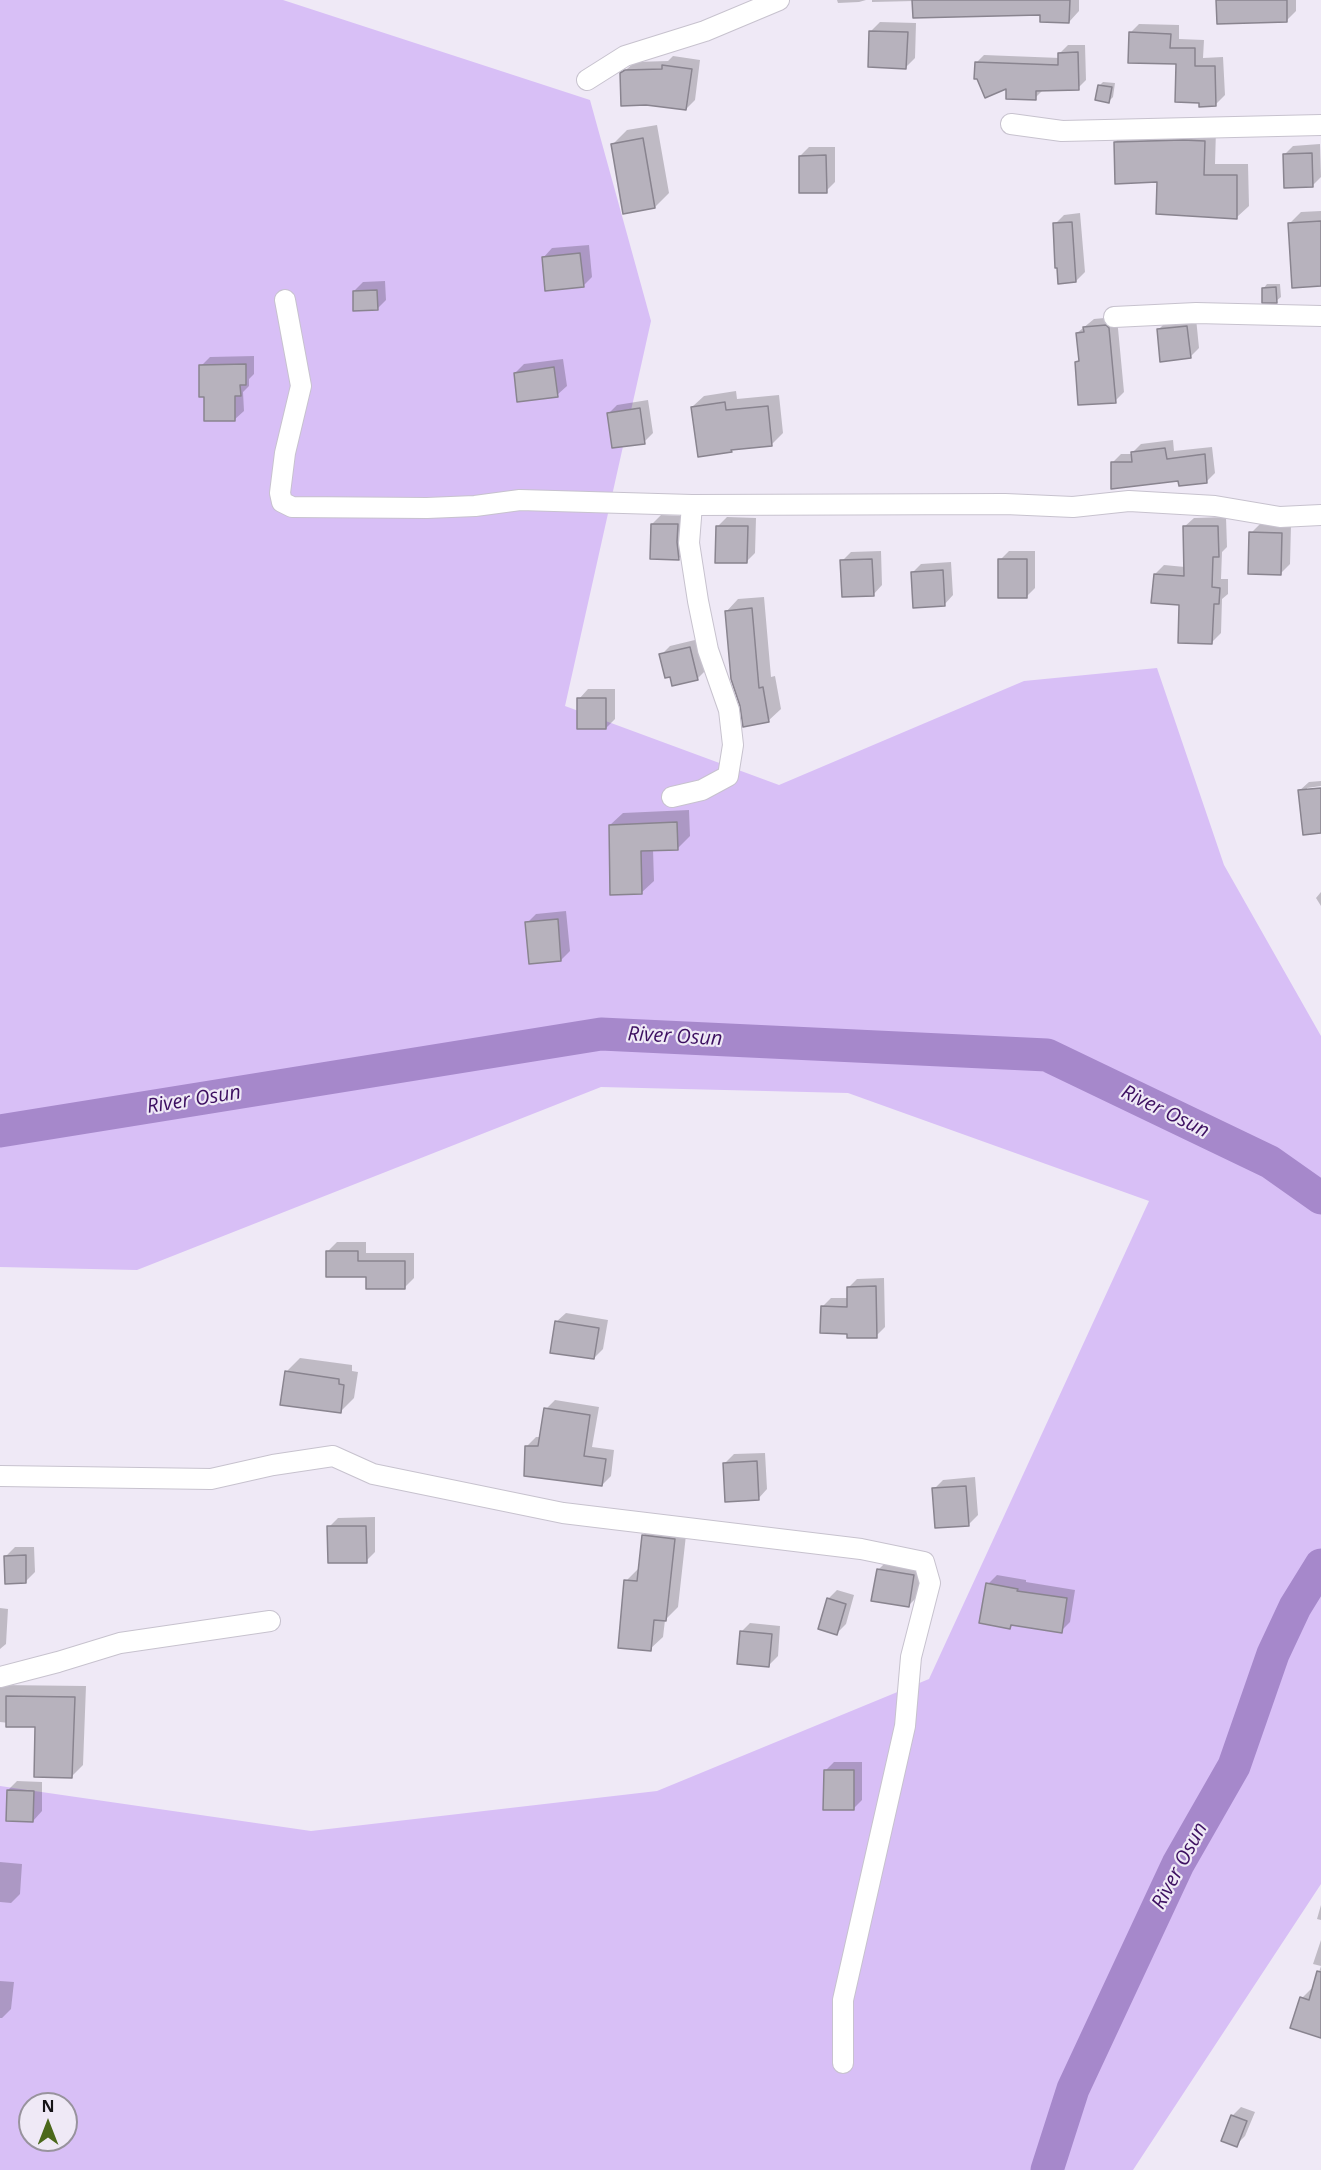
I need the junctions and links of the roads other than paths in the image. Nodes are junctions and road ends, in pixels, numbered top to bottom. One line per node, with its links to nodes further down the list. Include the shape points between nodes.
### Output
1 (779, 0): 2 (street, via 705,31 625,56)
2 (587, 80)
3 (1011, 124): 4 (street, via 1062,130)
4 (1321, 124)
5 (285, 300): 8 (street, via 301,386 285,453 282,502 292,507 342,508 475,506 520,500)
6 (1114, 316): 7 (street)
7 (1321, 316)
8 (692, 505): 9 (street, via 1073,507 1129,501 1215,506 1280,517); 10 (street, via 689,543 698,601 708,650 729,710 733,745 728,776 702,790)
9 (1321, 515)
10 (672, 797)
11 (0, 1476): 14 (street, via 211,1479 333,1456 373,1474 563,1513 861,1549 924,1562 930,1583 911,1657 905,1726 843,2000)
12 (270, 1621): 13 (street, via 120,1643)
13 (0, 1677)
14 (843, 2063)

